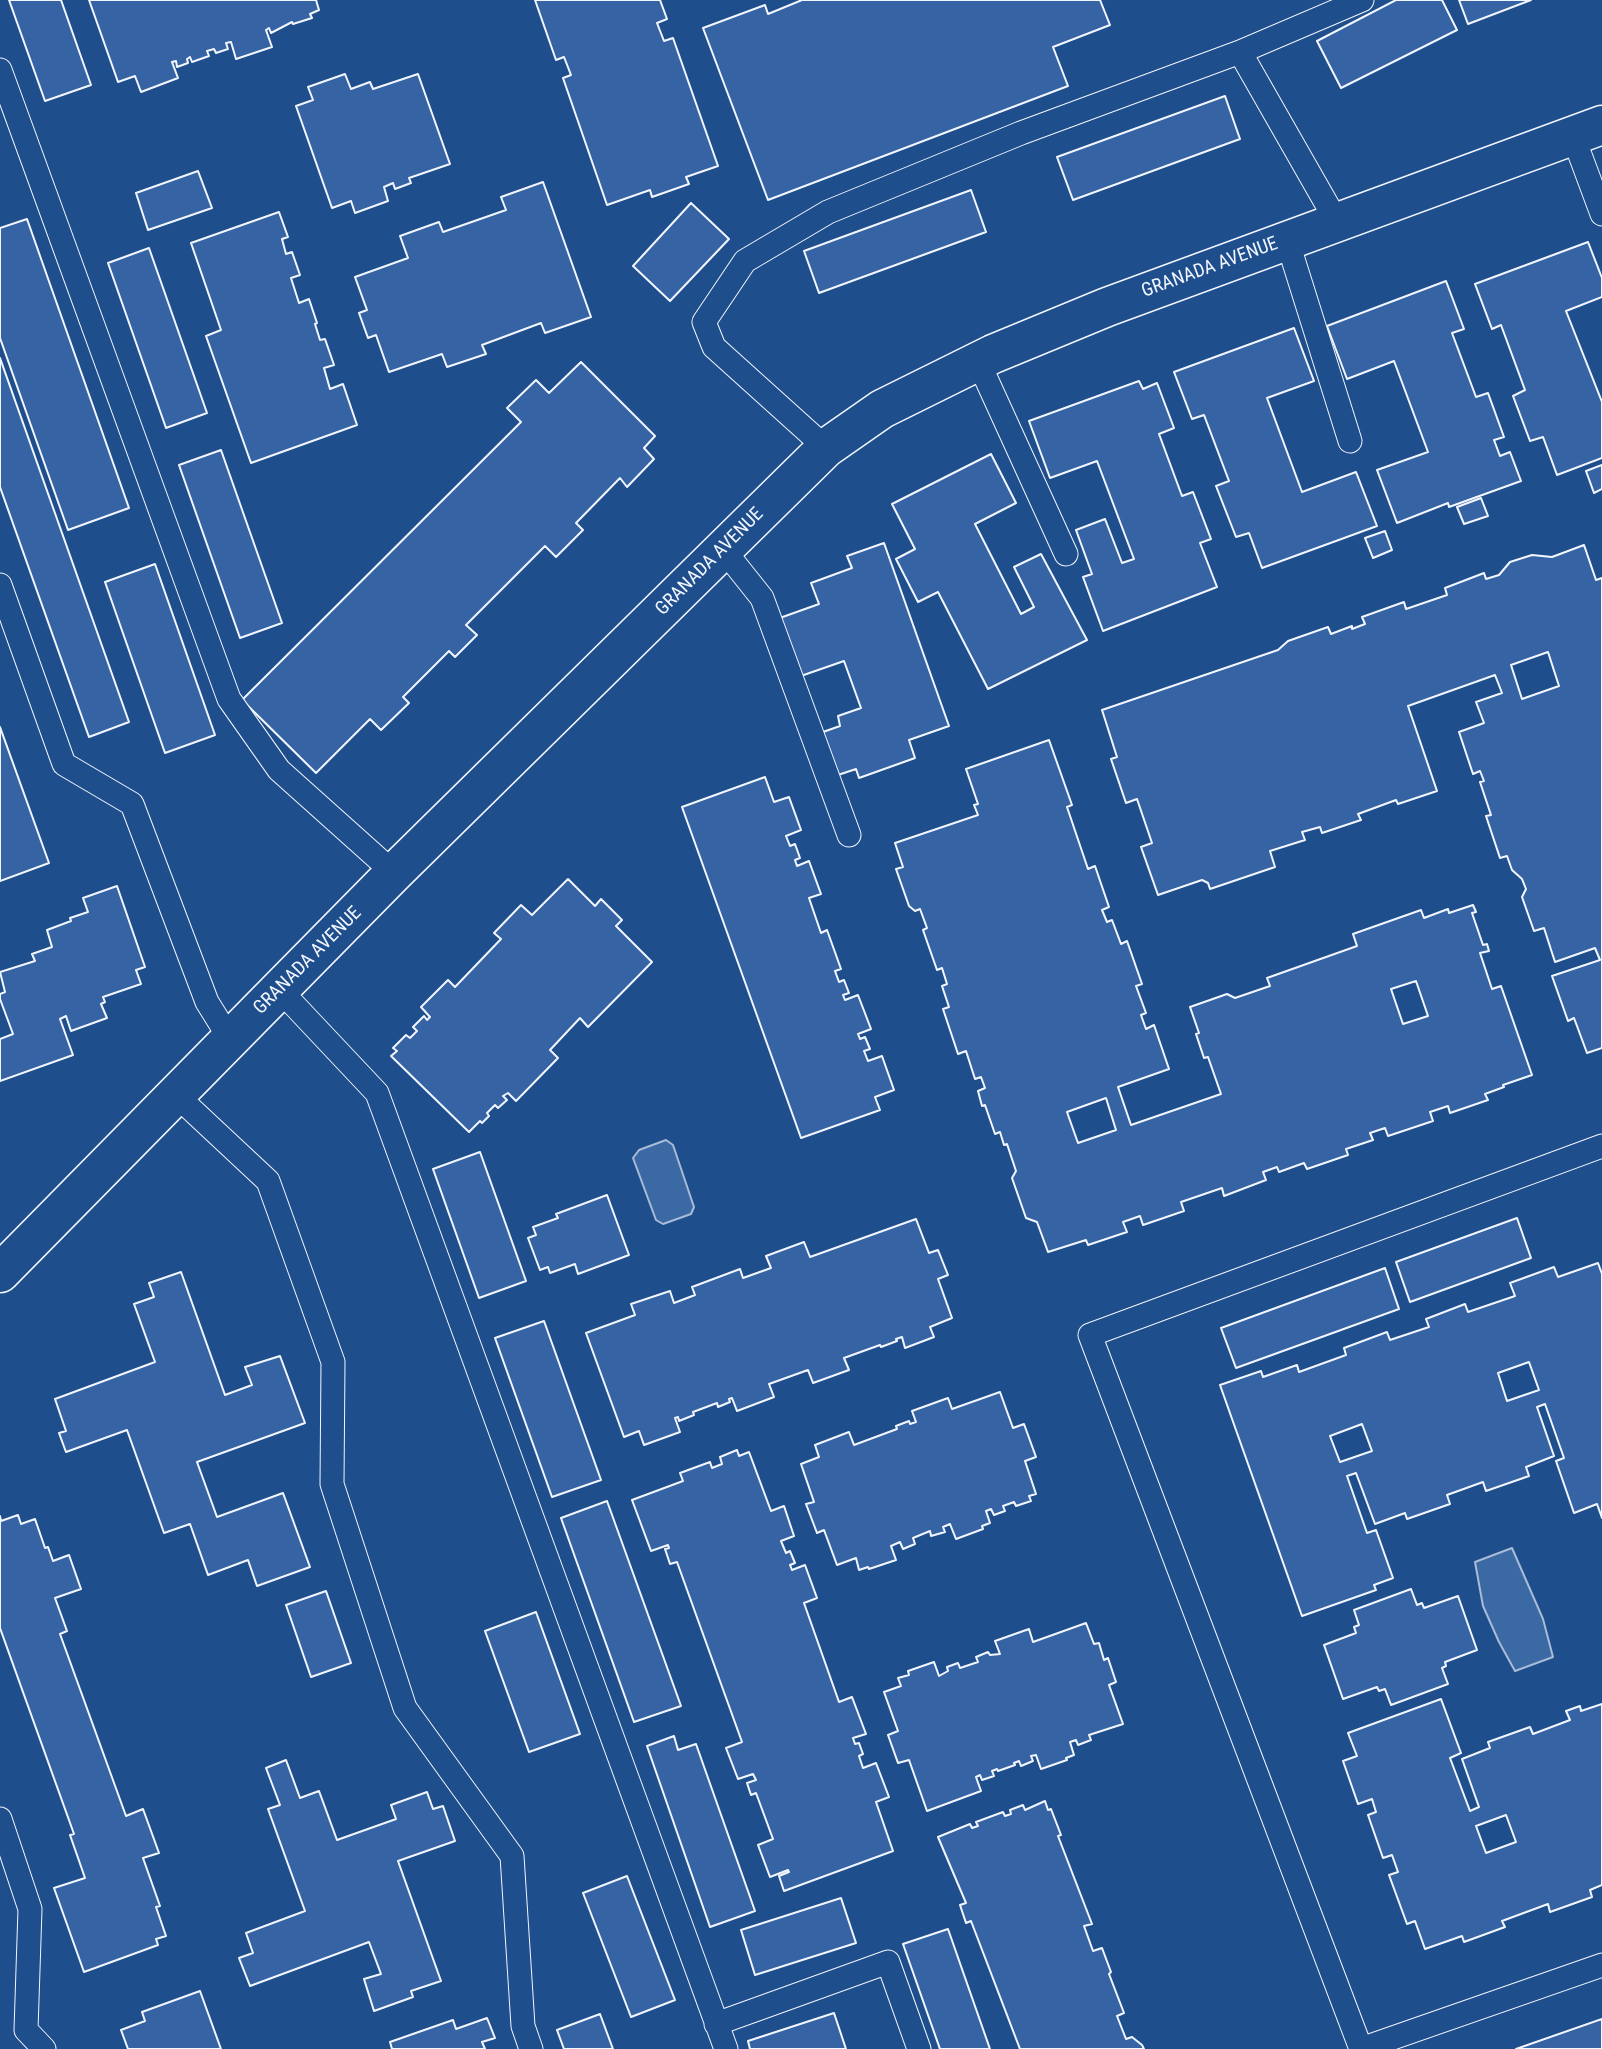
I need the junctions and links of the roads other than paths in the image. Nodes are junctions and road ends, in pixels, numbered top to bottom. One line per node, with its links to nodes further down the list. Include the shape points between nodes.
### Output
1 (1362, 0): 2 (lane)
2 (1240, 52): 6 (lane); 10 (lane, via 1021,133 828,212 745,261 704,322 714,347)
3 (0, 70): 15 (lane, via 229,699 279,770)
4 (1588, 131): 5 (lane); 6 (street, GRANADA AVENUE)
5 (1602, 214)
6 (1337, 222): 7 (street, GRANADA AVENUE)
7 (1287, 240): 8 (street, GRANADA AVENUE); 9 (lane)
8 (978, 361): 10 (street, GRANADA AVENUE, via 882,409); 12 (lane)
9 (1350, 441)
10 (826, 447): 11 (street, GRANADA AVENUE)
11 (723, 549): 14 (lane, via 762,598); 15 (street, GRANADA AVENUE)
12 (1066, 554)
13 (0, 585): 17 (lane, via 64,764 132,804 207,1002)
14 (849, 835)
15 (394, 873): 16 (street, GRANADA AVENUE)
16 (279, 990): 17 (street, GRANADA AVENUE); 23 (lane, via 377,1093)
17 (230, 1039): 18 (street, GRANADA AVENUE)
18 (176, 1095): 20 (street, GRANADA AVENUE); 25 (lane, via 268,1181 333,1362 332,1484 405,1708 512,1856 523,2026)
19 (1602, 1146): 22 (lane, via 1090,1335 1361,2049)
20 (0, 1273)
21 (0, 1819): 24 (lane, via 30,1909 26,2030)
22 (1602, 1965)
23 (716, 2024): 26 (lane); 27 (lane, via 888,1962)
24 (44, 2049)
25 (531, 2049)
26 (726, 2049)
27 (919, 2049)

